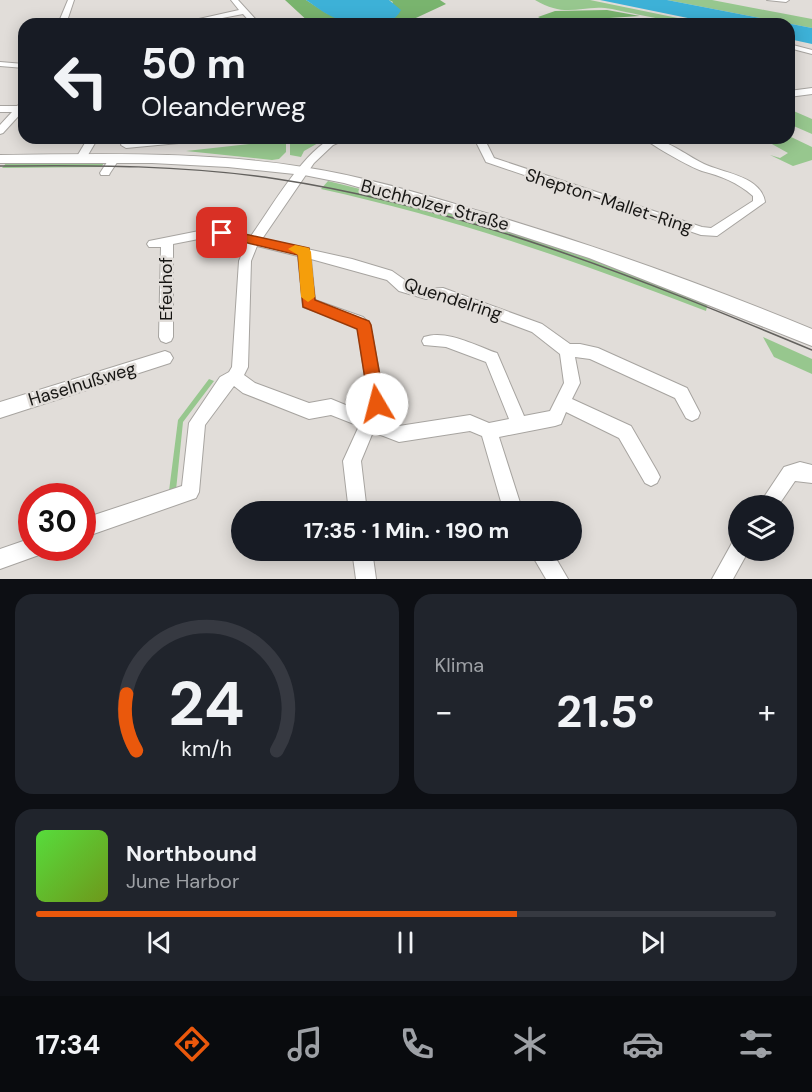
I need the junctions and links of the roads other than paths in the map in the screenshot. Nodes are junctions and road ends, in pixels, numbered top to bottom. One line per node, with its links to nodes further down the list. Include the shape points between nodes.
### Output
1 (71, 0): 6 (street)
2 (234, 0): 5 (street)
3 (770, 0): 4 (street)
4 (786, 0)
5 (245, 11): 7 (street); 8 (street)
6 (64, 18)
7 (210, 18)
8 (251, 18)
9 (795, 48): 10 (street)
10 (812, 52)
11 (0, 64): 12 (street)
12 (18, 66)
13 (812, 91): 14 (street)
14 (795, 93)
15 (18, 107): 16 (street)
16 (0, 109)
17 (18, 111): 18 (street)
18 (0, 131)
19 (89, 144): 25 (street)
20 (127, 144): 21 (street)
21 (144, 144)
22 (328, 144): 28 (street)
23 (482, 144): 24 (street, Shepton-Mallet-Ring, via 490,160 701,231 713,233 759,202 758,195 748,187)
24 (660, 144)
25 (81, 158): 26 (main road, Buchholzer Straße); 27 (main road, Buchholzer Straße)
26 (115, 158): 28 (main road, Buchholzer Straße, via 187,158); 29 (street)
27 (0, 159)
28 (303, 171): 30 (street); 32 (main road, Buchholzer Straße, via 507,224)
29 (105, 173)
30 (254, 240): 31 (street, Quendelring); 33 (street, Efeuhof, via 214,232 160,243); 39 (street, via 245,261 240,366)
31 (304, 252): 36 (street, Quendelring, via 392,276 412,290 438,292 480,306 537,328); 43 (street, via 308,303 357,321 365,328 377,398)
32 (744, 309): 34 (main road, Buchholzer Straße); 37 (main road, Buchholzer Straße)
33 (166, 337)
34 (812, 338)
35 (429, 341): 44 (street, via 446,340 492,358)
36 (567, 351): 40 (street, via 573,376); 42 (street, via 593,353 681,393)
37 (812, 351)
38 (165, 358): 41 (street, Haselnußweg)
39 (235, 378): 43 (street, via 249,388 309,411 330,407); 51 (street, via 226,382 197,423 190,492)
40 (564, 403): 44 (street, via 555,418); 47 (street, via 624,432)
41 (0, 410)
42 (692, 413)
43 (369, 422): 45 (street, via 399,434 470,423); 49 (street, via 352,461)
44 (520, 426): 45 (street)
45 (489, 431): 50 (street)
46 (812, 474): 48 (street, via 795,471 786,475)
47 (651, 477)
48 (774, 495)
49 (357, 501)
50 (511, 501)
51 (96, 524)
52 (18, 553): 53 (street)
53 (0, 559)
54 (364, 561): 57 (street)
55 (546, 561): 58 (street)
56 (733, 561): 59 (street)
57 (366, 579)
58 (558, 579)
59 (722, 579)

